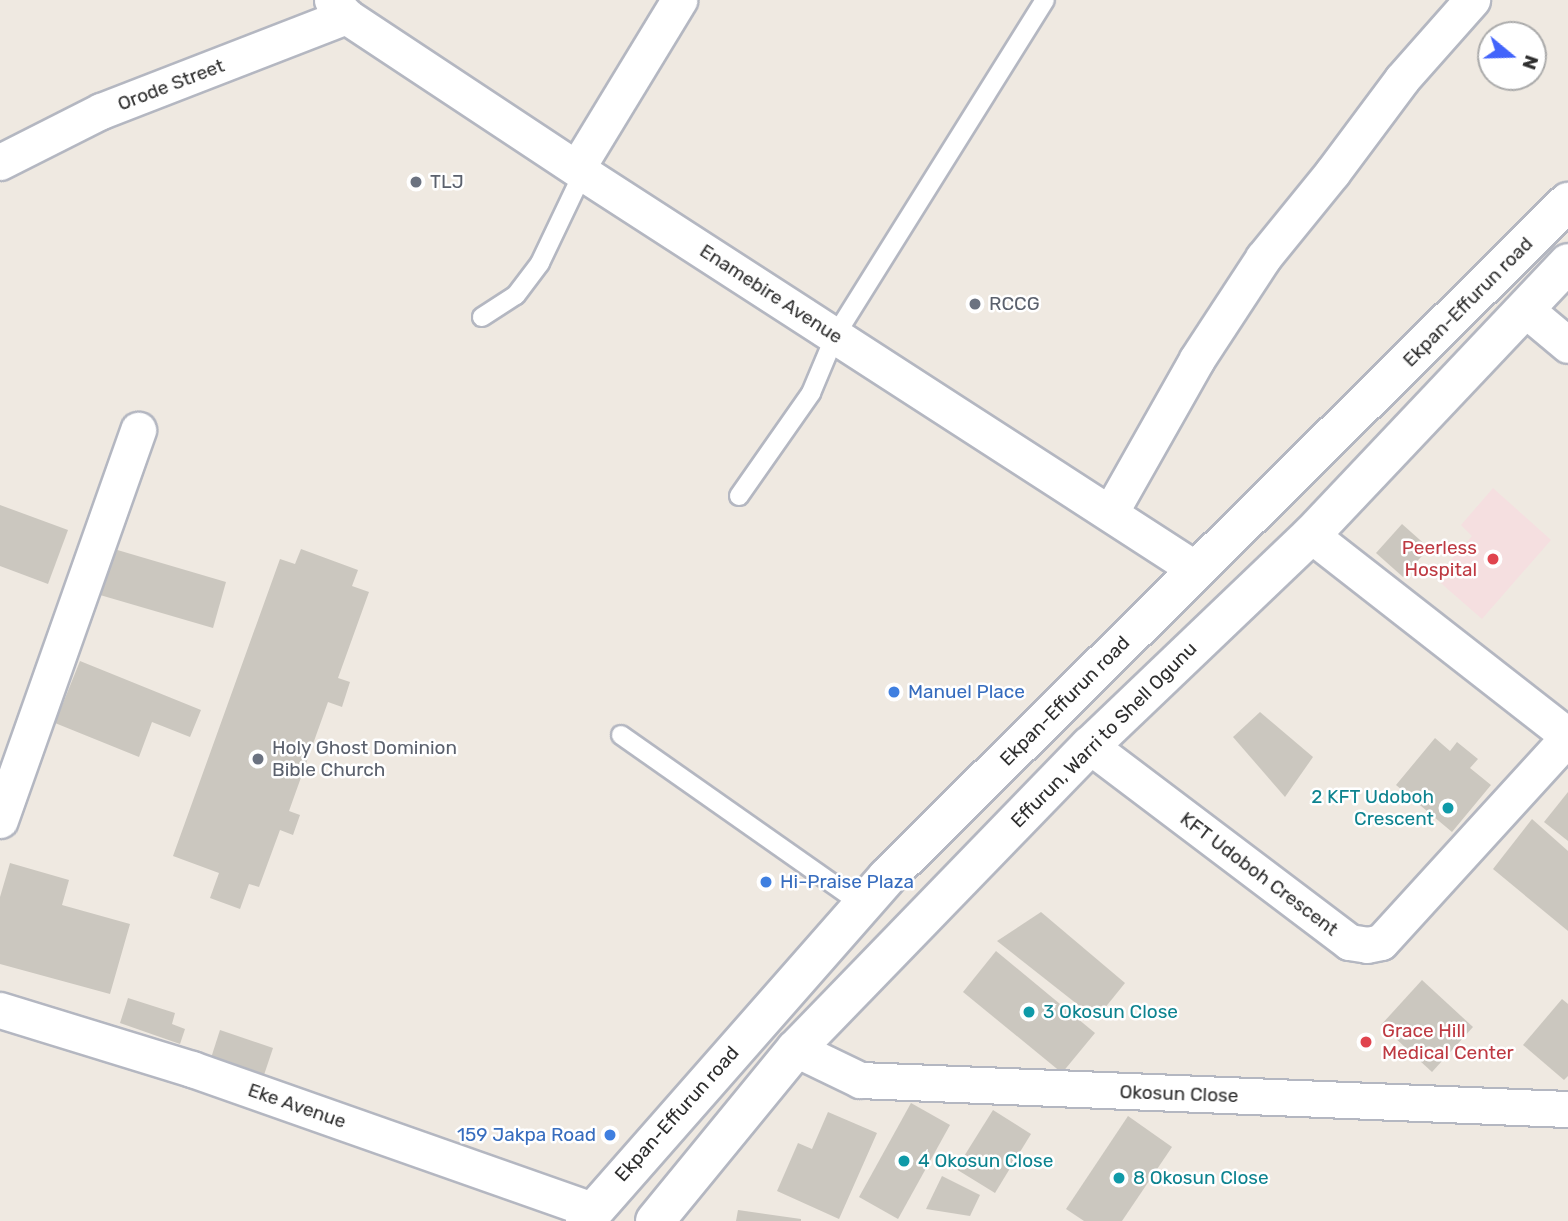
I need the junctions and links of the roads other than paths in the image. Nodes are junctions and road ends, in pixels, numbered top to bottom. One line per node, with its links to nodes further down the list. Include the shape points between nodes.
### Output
1 (679, 0): 6 (street)
2 (1045, 0): 11 (lane)
3 (1472, 0): 15 (street, via 1402,79 1264,258 1197,359)
4 (339, 8): 5 (street, Orode Street, via 102,111); 6 (street, Enamebire Avenue)
5 (0, 162)
6 (580, 171): 10 (lane, via 540,262 516,295); 11 (street, Enamebire Avenue)
7 (1568, 202): 17 (main road, Ekpan-Effurun road)
8 (1568, 263): 9 (main road, Effurun, Warri to Shell Ogunu)
9 (1525, 309): 12 (street); 16 (main road, Effurun, Warri to Shell Ogunu)
10 (482, 317)
11 (835, 336): 14 (lane, via 811,393); 15 (street, Enamebire Avenue)
12 (1568, 345)
13 (138, 430): 21 (street)
14 (739, 496)
15 (1110, 513): 17 (street, Enamebire Avenue)
16 (1311, 535): 19 (street, KFT Udoboh Crescent); 20 (main road, Effurun, Warri to Shell Ogunu)
17 (1197, 570): 22 (main road, Ekpan-Effurun road)
18 (621, 735): 22 (lane)
19 (1568, 737): 20 (street, KFT Udoboh Crescent, via 1381,942 1367,945 1349,942)
20 (1090, 746): 24 (main road, Effurun, Warri to Shell Ogunu)
21 (0, 820)
22 (863, 905): 26 (main road, Ekpan-Effurun road)
23 (0, 1010): 26 (street, Eke Avenue, via 192,1069)
24 (796, 1049): 25 (street, Okosun Close, via 860,1080); 27 (main road, Effurun, Warri to Shell Ogunu)
25 (1568, 1109)
26 (588, 1216)
27 (655, 1221)

